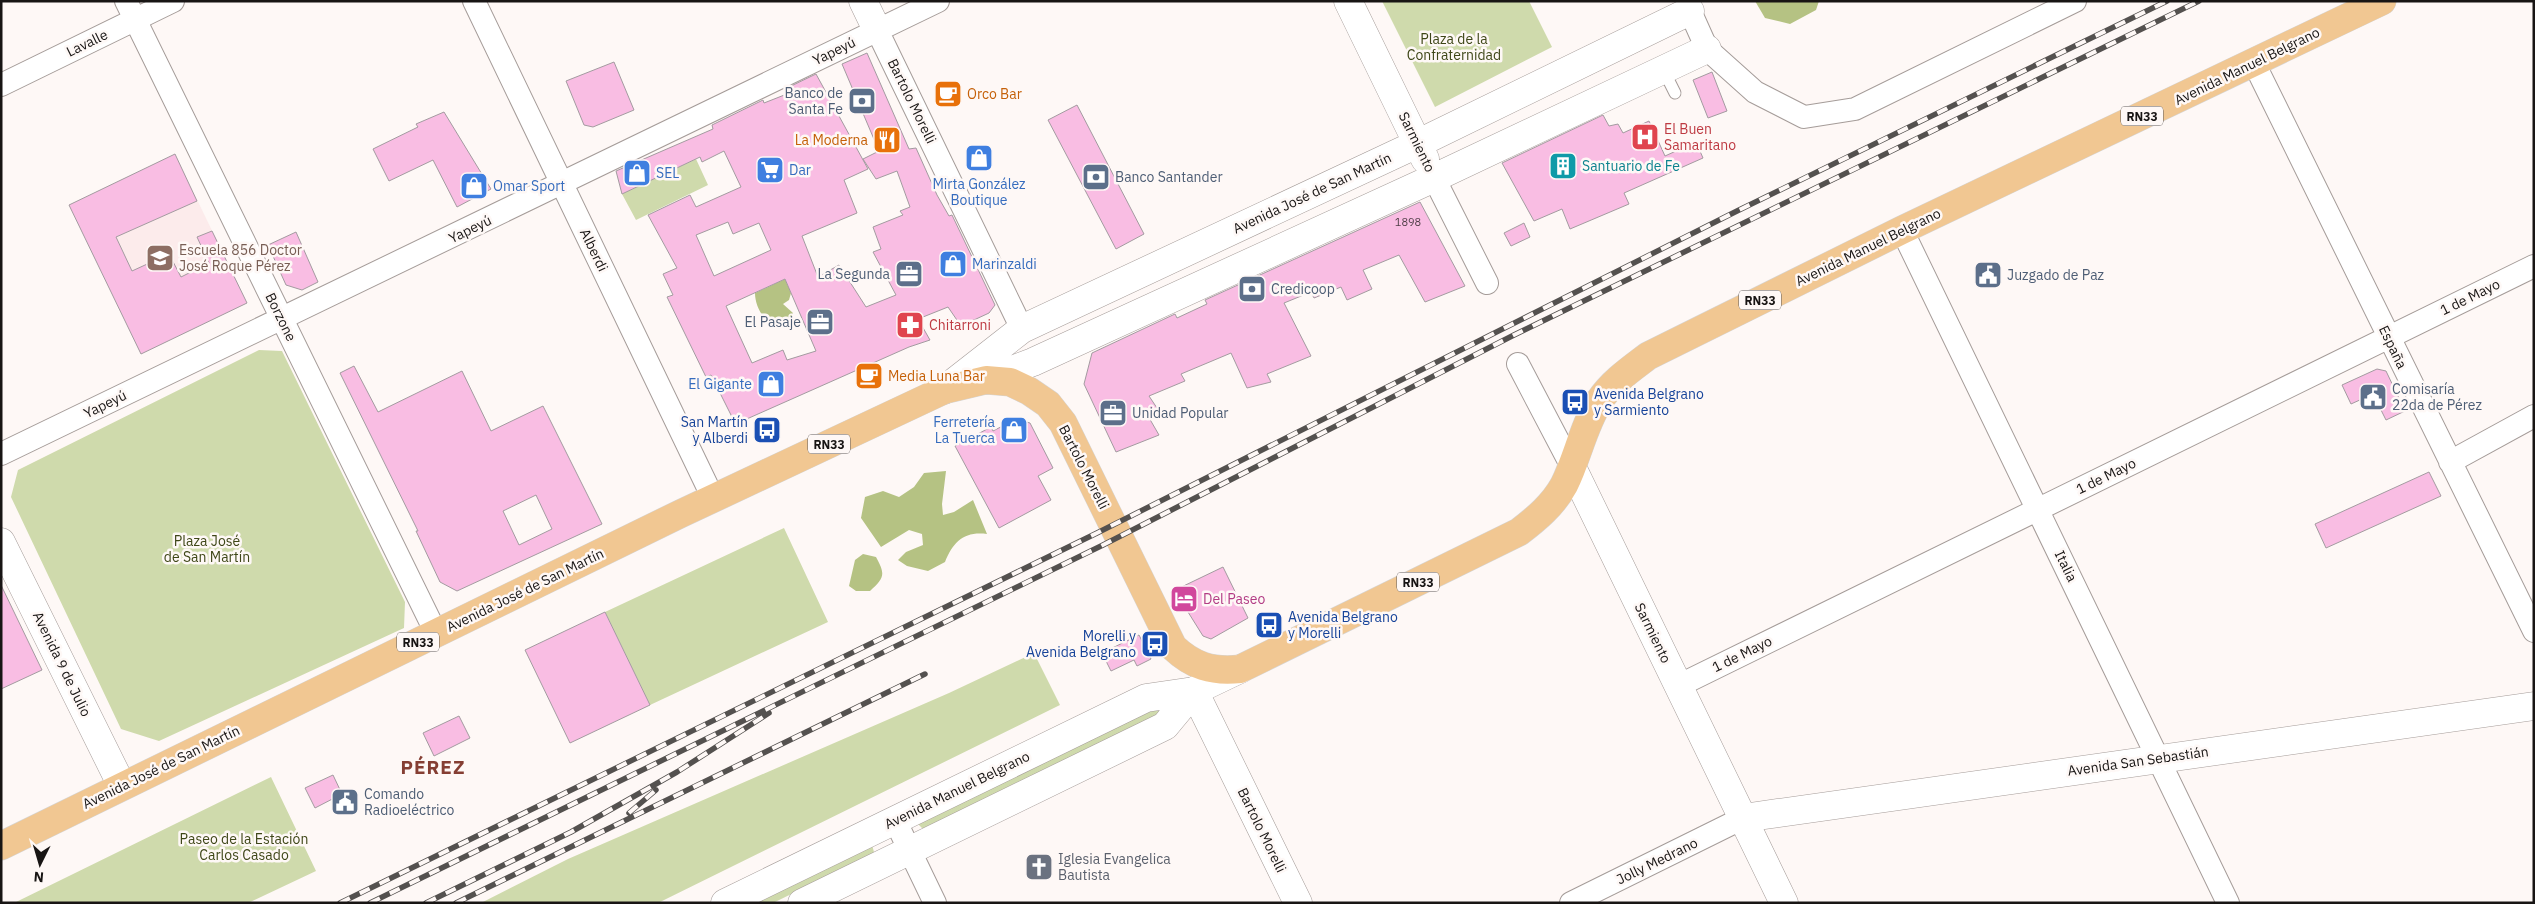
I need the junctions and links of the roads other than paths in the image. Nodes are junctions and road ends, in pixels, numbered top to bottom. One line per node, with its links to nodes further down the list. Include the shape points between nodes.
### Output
1 (173, 1): 9 (street, Lavalle)
2 (474, 1): 16 (street, Alberdi)
3 (863, 1): 10 (street, Bartolo Morelli)
4 (938, 1): 10 (street, Yapeyú)
5 (1348, 1): 14 (street, Sarmiento)
6 (2075, 1): 11 (street, via 1855,109 1804,117 1755,92)
7 (2382, 1): 12 (main road, Avenida Manuel Belgrano / RN33)
8 (1687, 6): 11 (street); 14 (street, Avenida José de San Martín)
9 (130, 10): 13 (street, Lavalle); 20 (street, Borzone)
10 (877, 30): 16 (street, Yapeyú); 21 (street, Bartolo Morelli)
11 (1707, 48): 15 (street, Avenida José de San Martín, via 1669,81)
12 (2254, 63): 17 (main road, Avenida Manuel Belgrano / RN33); 22 (street, España)
13 (1, 85)
14 (1417, 144): 15 (street, Sarmiento); 21 (street, Avenida José de San Martín)
15 (1434, 178): 19 (street, Sarmiento); 23 (street, Avenida José de San Martín)
16 (562, 185): 20 (street, Yapeyú); 32 (street, Alberdi)
17 (1902, 230): 31 (main road, Avenida Manuel Belgrano / RN33, via 1648,356 1601,398 1589,420); 33 (street, Italia)
18 (2534, 266): 22 (street, 1 de Mayo)
19 (1487, 283)
20 (282, 319): 29 (street, Yapeyú); 36 (street, Borzone)
21 (1022, 330): 23 (street, Bartolo Morelli); 26 (street, Avenida José de San Martín)
22 (2388, 337): 30 (street, España); 33 (street, 1 de Mayo)
23 (1033, 362): 25 (street, Avenida José de San Martín); 27 (street, Bartolo Morelli)
24 (1518, 364): 31 (street, Sarmiento)
25 (986, 380): 26 (main road, Avenida José de San Martín / RN33); 27 (main road, RN33, via 1010,382 1029,390)
26 (944, 390): 32 (main road, Avenida José de San Martín / RN33)
27 (1048, 404): 37 (main road, Bartolo Morelli / RN33, via 1063,423)
28 (2534, 416): 30 (street)
29 (1, 454)
30 (2450, 462): 35 (street, España)
31 (1572, 467): 38 (main road, Avenida Manuel Belgrano / RN33, via 1552,502 1519,532); 39 (street, Sarmiento)
32 (713, 498): 36 (main road, Avenida José de San Martín / RN33)
33 (2039, 509): 39 (street, 1 de Mayo); 42 (street, Italia)
34 (1, 542): 43 (street, Avenida 9 de Julio)
35 (2534, 631)
36 (436, 633): 43 (main road, Avenida José de San Martín / RN33)
37 (1173, 648): 38 (main road, Avenida Manuel Belgrano / RN33, via 1196,665); 40 (street, Bartolo Morelli)
38 (1240, 669): 40 (street, Avenida Manuel Belgrano)
39 (1678, 686): 44 (street, Sarmiento)
40 (1194, 691): 45 (street, Avenida Manuel Belgrano, via 1146,698); 47 (street, Avenida Manuel Belgrano, via 1166,726); 51 (street, Bartolo Morelli)
41 (2534, 706): 42 (street, Avenida San Sebastián)
42 (2159, 758): 44 (street, Avenida San Sebastián); 54 (street, Italia)
43 (122, 786): 46 (main road, Avenida José de San Martín / RN33)
44 (1743, 818): 52 (street, Jolly Medrano); 53 (street, Sarmiento)
45 (895, 820): 47 (street); 48 (street, Avenida Manuel Belgrano)
46 (1, 846)
47 (910, 850): 49 (street, Avenida Manuel Belgrano); 50 (street)
48 (725, 903)
49 (802, 903)
50 (935, 903)
51 (1298, 903)
52 (1570, 903)
53 (1784, 903)
54 (2228, 903)

